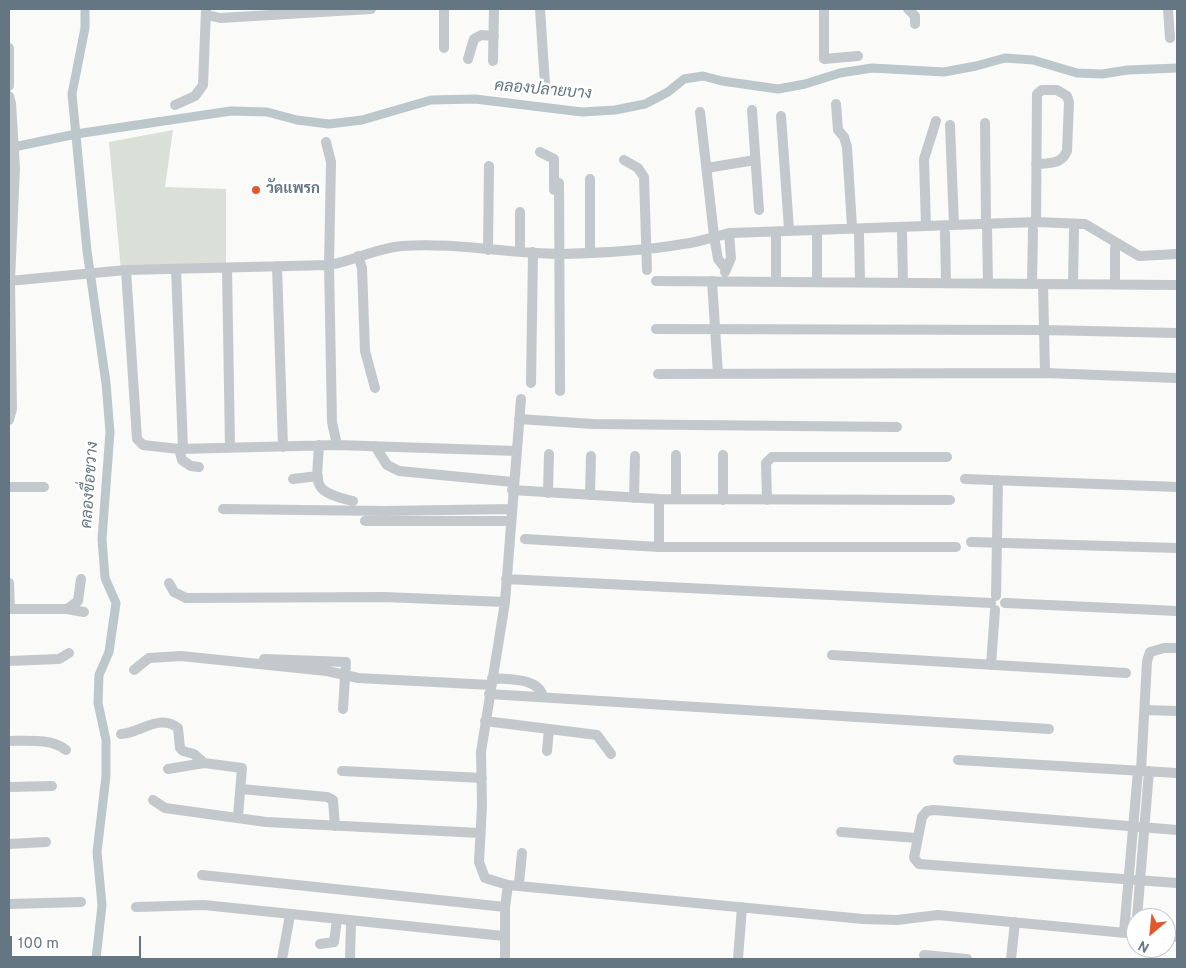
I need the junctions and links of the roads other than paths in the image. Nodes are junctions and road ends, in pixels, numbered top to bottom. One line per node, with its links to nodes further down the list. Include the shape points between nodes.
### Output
1 (371, 9): 8 (street, via 220,18)
2 (444, 9): 13 (street)
3 (494, 9): 10 (street)
4 (540, 9): 17 (street)
5 (824, 9): 14 (street, via 824,59)
6 (908, 9): 9 (street, via 915,16)
7 (1168, 9): 11 (street)
8 (206, 12): 21 (street, via 202,85 195,96)
9 (915, 24)
10 (494, 36): 15 (street, via 474,38); 16 (street)
11 (1170, 38)
12 (9, 48): 18 (street)
13 (444, 48)
14 (858, 56)
15 (468, 59)
16 (493, 61)
17 (545, 84)
18 (9, 86)
19 (9, 96): 68 (street, via 15,168)
20 (836, 104): 44 (street, via 838,130 847,147)
21 (175, 105)
22 (752, 110): 31 (street)
23 (700, 112): 34 (street)
24 (781, 116): 43 (street)
25 (936, 121): 41 (street, via 924,159)
26 (985, 123): 40 (street)
27 (950, 125): 39 (street)
28 (326, 142): 61 (street, via 330,162)
29 (540, 152): 58 (street, via 554,159)
30 (624, 160): 54 (street, via 638,168 644,177)
31 (755, 160): 34 (street); 37 (street)
32 (1036, 164): 32 (street, via 1057,162 1067,151 1069,102 1067,96 1057,90 1042,90 1037,94); 42 (street)
33 (489, 166): 53 (street)
34 (707, 168): 51 (street)
35 (590, 179): 57 (street)
36 (559, 183): 58 (street)
37 (759, 210)
38 (520, 212): 55 (street)
39 (954, 225): 40 (street); 41 (street)
40 (986, 225): 42 (street); 77 (street)
41 (926, 226): 44 (street)
42 (1034, 226): 59 (street, via 1085,224 1139,256); 78 (street)
43 (789, 230): 44 (street); 46 (street)
44 (856, 230): 74 (street)
45 (1074, 230): 80 (street)
46 (729, 233): 51 (street); 64 (street, via 731,258)
47 (776, 233): 72 (street)
48 (817, 233): 73 (street)
49 (902, 233): 75 (street)
50 (945, 233): 76 (street)
51 (714, 236): 54 (street); 64 (street, via 718,259)
52 (1115, 248): 81 (street)
53 (488, 250): 55 (street); 60 (street, via 401,246)
54 (646, 250): 57 (street); 67 (street)
55 (520, 251): 56 (street)
56 (533, 252): 58 (street); 91 (street)
57 (590, 253): 58 (street)
58 (557, 254): 93 (street)
59 (1177, 254)
60 (358, 256): 61 (street); 92 (street, via 362,268 365,351)
61 (329, 265): 62 (street); 99 (street, via 332,422)
62 (277, 266): 63 (street); 102 (street)
63 (227, 268): 65 (street); 101 (street)
64 (725, 268): 71 (street)
65 (176, 269): 66 (street); 103 (street)
66 (126, 270): 68 (street); 103 (street, via 137,439 147,446)
67 (647, 270)
68 (9, 281): 96 (street, via 12,409)
69 (656, 281): 70 (street)
70 (712, 281): 71 (street); 83 (street)
71 (725, 281): 72 (street)
72 (776, 282): 73 (street)
73 (817, 282): 74 (street)
74 (860, 282): 75 (street)
75 (903, 282): 76 (street)
76 (946, 283): 77 (street)
77 (988, 283): 78 (street)
78 (1032, 284): 79 (street)
79 (1043, 284): 80 (street); 85 (street)
80 (1073, 284): 81 (street)
81 (1115, 284): 82 (street)
82 (1177, 285)
83 (715, 328): 84 (street); 85 (street); 89 (street)
84 (656, 329)
85 (1044, 330): 86 (street); 87 (street)
86 (1177, 333)
87 (1046, 373): 89 (street); 90 (street)
88 (658, 374): 89 (street)
89 (718, 374)
90 (1177, 378)
91 (531, 383)
92 (375, 388)
93 (560, 391)
94 (521, 399): 95 (street)
95 (519, 419): 97 (street, via 593,424); 104 (street)
96 (9, 420)
97 (897, 426)
98 (319, 445): 99 (street); 102 (street); 112 (street)
99 (337, 445): 100 (street)
100 (375, 446): 104 (street); 116 (street, via 387,465 399,472)
101 (230, 447): 102 (street); 103 (street)
102 (283, 447)
103 (181, 449): 111 (street, via 182,460)
104 (517, 451): 116 (street)
105 (549, 454): 120 (street)
106 (676, 455): 123 (street)
107 (723, 455): 125 (street)
108 (591, 456): 121 (street)
109 (635, 456): 122 (street)
110 (947, 457): 126 (street, via 772,457 766,463)
111 (199, 467)
112 (318, 476): 113 (street); 128 (street, via 323,492)
113 (293, 479)
114 (965, 479): 115 (street)
115 (998, 480): 119 (street); 135 (street)
116 (513, 486): 120 (street); 129 (street)
117 (9, 487): 118 (street)
118 (44, 487)
119 (1177, 487)
120 (548, 493): 121 (street)
121 (590, 495): 122 (street)
122 (634, 498): 124 (street)
123 (676, 498): 124 (street); 125 (street)
124 (659, 499): 136 (street)
125 (723, 500): 126 (street)
126 (767, 500): 127 (street)
127 (950, 500)
128 (352, 501)
129 (511, 508): 130 (street, via 384,511); 132 (street)
130 (223, 509)
131 (365, 521): 132 (street)
132 (510, 521): 139 (street)
133 (525, 540): 136 (street)
134 (971, 542): 135 (street)
135 (997, 542): 138 (street); 144 (street)
136 (659, 547): 137 (street)
137 (956, 547)
138 (1177, 548)
139 (506, 578): 143 (street); 144 (street)
140 (81, 579): 146 (street, via 78,601)
141 (9, 583): 145 (street)
142 (169, 584): 143 (street, via 174,592 186,598 384,597)
143 (505, 602): 158 (street)
144 (994, 603): 147 (street, via 1003,598 1005,603); 154 (street)
145 (9, 609): 146 (street)
146 (68, 609): 148 (street)
147 (1177, 611)
148 (84, 612)
149 (1177, 648): 161 (street, via 1150,652)
150 (164, 650): 157 (street, via 231,654 253,659 346,662)
151 (69, 653): 153 (street, via 59,660)
152 (832, 654): 154 (street)
153 (9, 661)
154 (991, 664): 156 (street)
155 (134, 670): 157 (street, via 149,658 181,656)
156 (1126, 673)
157 (346, 676): 158 (street); 160 (street)
158 (491, 686): 159 (street); 159 (street, via 536,685); 163 (street)
159 (543, 697): 165 (street)
160 (343, 709)
161 (1145, 710): 162 (street); 175 (street)
162 (1177, 711)
163 (485, 721): 164 (street); 177 (street)
164 (549, 729): 169 (street); 170 (street, via 597,735)
165 (1049, 729)
166 (121, 734): 172 (street, via 136,732 151,723 176,726 181,750 194,754)
167 (9, 741): 168 (street, via 58,744)
168 (66, 750)
169 (547, 751)
170 (611, 754)
171 (958, 760): 175 (street)
172 (204, 763): 173 (street); 180 (street, via 242,768)
173 (168, 769)
174 (342, 770): 177 (street)
175 (1143, 771): 176 (street); 184 (street)
176 (1177, 773)
177 (482, 778): 187 (street)
178 (9, 786): 179 (street)
179 (52, 786)
180 (241, 790): 182 (street); 183 (street, via 327,797 333,800)
181 (153, 800): 182 (street, via 165,808)
182 (238, 817): 183 (street)
183 (335, 826): 187 (street)
184 (1139, 827): 185 (street); 188 (street, via 934,810 927,811 922,818); 193 (street)
185 (1177, 830)
186 (841, 832): 188 (street)
187 (480, 833): 195 (street, via 479,862 485,878)
188 (917, 838): 193 (street, via 914,858 919,864)
189 (46, 842): 190 (street)
190 (9, 844)
191 (522, 852): 195 (street)
192 (202, 876): 200 (street)
193 (1135, 880): 194 (street); 201 (street); 206 (street)
194 (1177, 883)
195 (514, 884): 198 (street); 200 (street)
196 (81, 902): 197 (street)
197 (9, 904)
198 (742, 906): 205 (street, via 870,920 938,915); 213 (street)
199 (136, 907): 202 (street, via 204,905)
200 (505, 907): 207 (street)
201 (1136, 908)
202 (290, 915): 203 (street); 210 (street)
203 (337, 919): 204 (street); 208 (street, via 334,942)
204 (351, 922): 207 (street); 211 (street)
205 (1015, 922): 206 (street); 215 (street)
206 (1124, 932)
207 (504, 936): 212 (street)
208 (320, 944)
209 (924, 955): 214 (street)
210 (282, 959)
211 (350, 959)
212 (506, 959)
213 (738, 959)
214 (967, 959)
215 (1011, 959)

